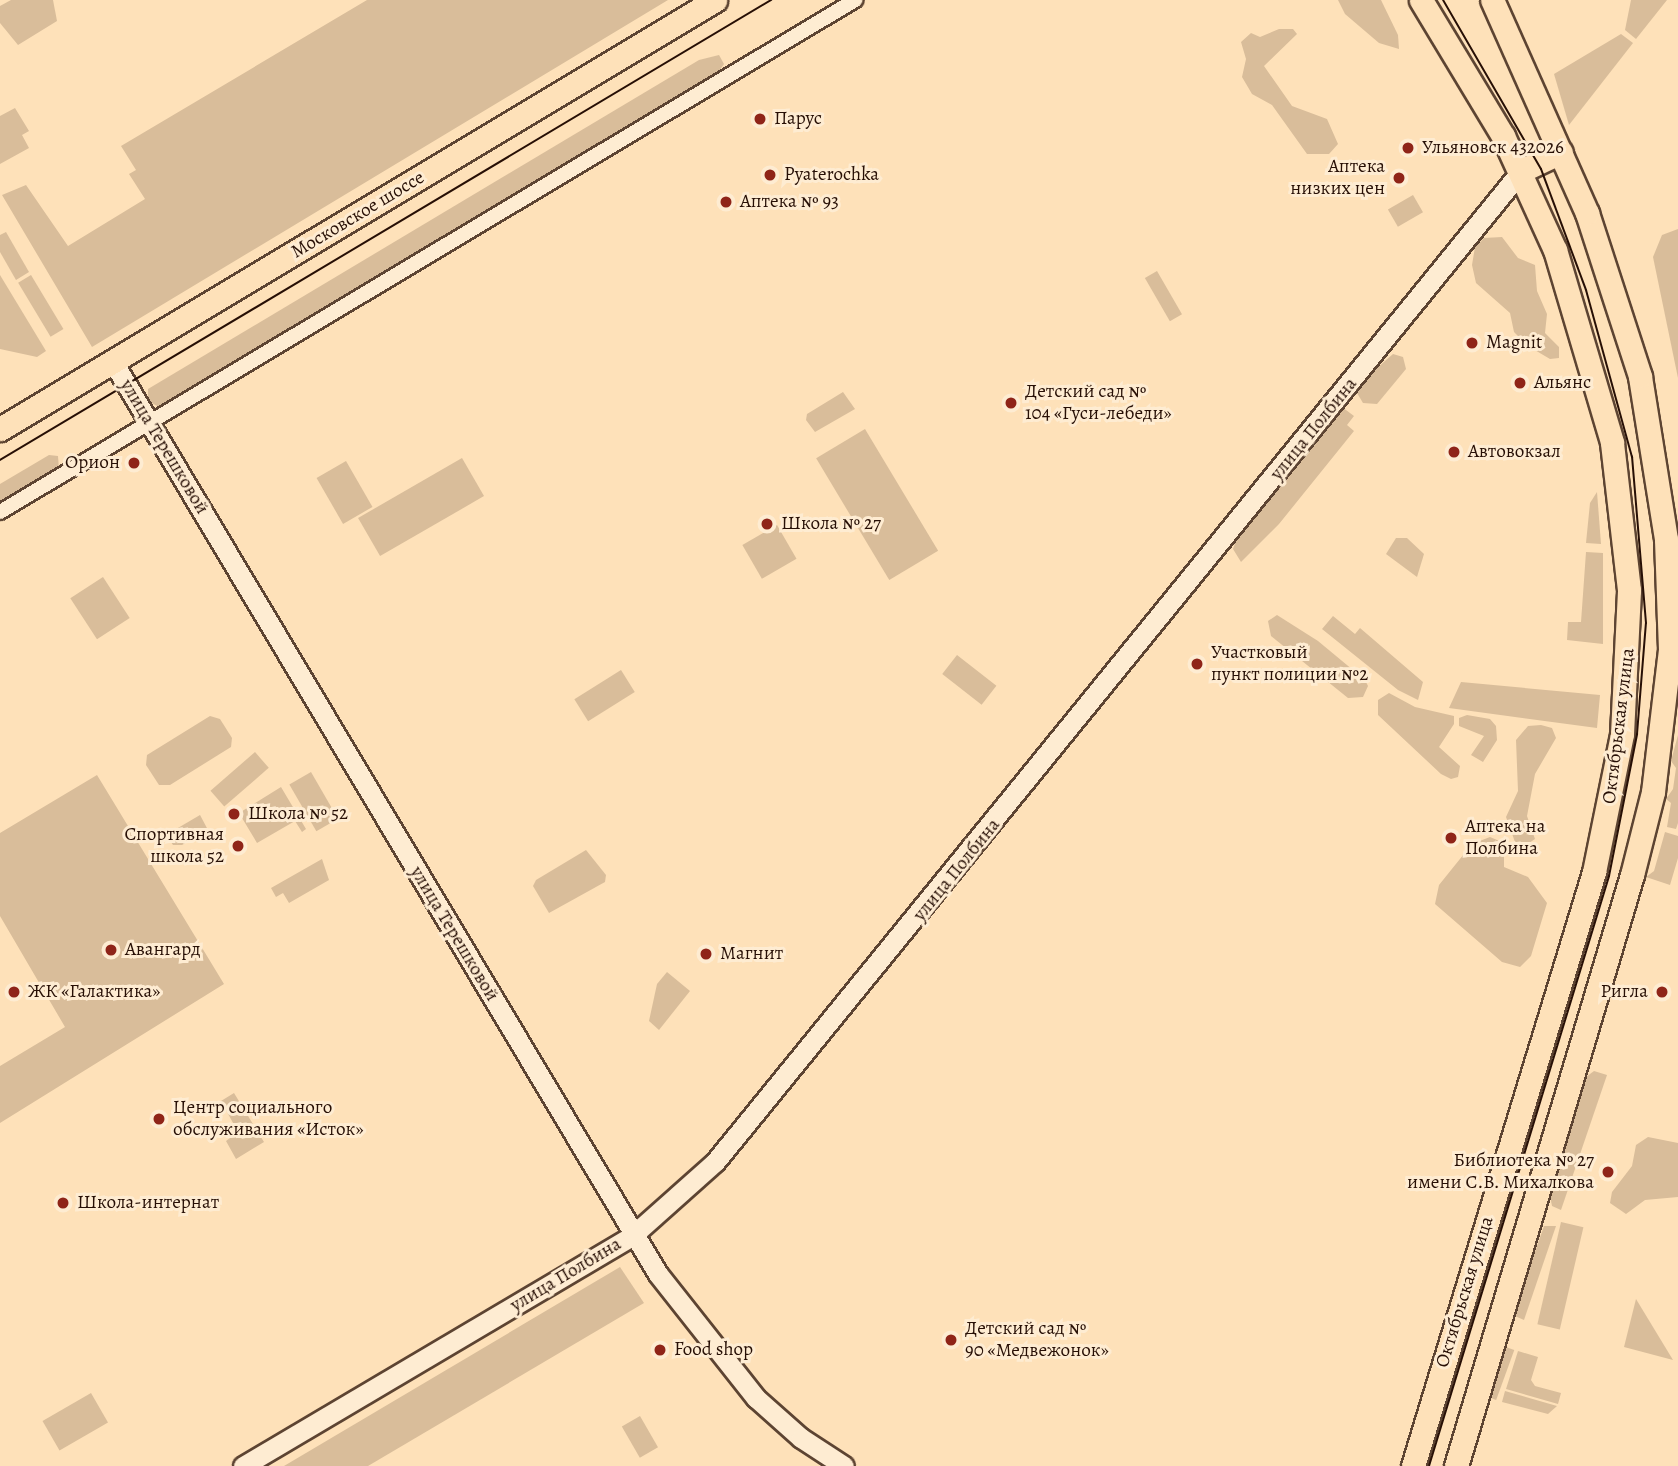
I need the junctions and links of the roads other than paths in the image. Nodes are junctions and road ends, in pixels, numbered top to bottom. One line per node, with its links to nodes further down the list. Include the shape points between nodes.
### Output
1 (715, 0): 7 (main road, Московское шоссе)
2 (855, 0): 8 (street)
3 (1421, 0): 6 (main road, Октябрьская улица)
4 (1492, 0): 5 (main road, Октябрьская улица)
5 (1561, 152): 6 (main road, улица Полбина); 15 (main road, Октябрьская улица, via 1602,254 1640,376 1667,539 1670,649 1653,792 1635,863)
6 (1521, 171): 11 (street, улица Полбина, via 749,1126); 14 (main road, Октябрьская улица, via 1563,272 1612,442 1629,590 1629,664 1618,764 1594,872)
7 (113, 362): 8 (street, улица Терешковой); 9 (main road, Московское шоссе)
8 (149, 422): 10 (street); 11 (street, улица Терешковой)
9 (0, 429)
10 (0, 512)
11 (633, 1235): 12 (street, улица Полбина); 13 (street, улица Терешковой, via 702,1333 756,1398 801,1438)
12 (243, 1466)
13 (844, 1466)
14 (1413, 1466)
15 (1456, 1466)

